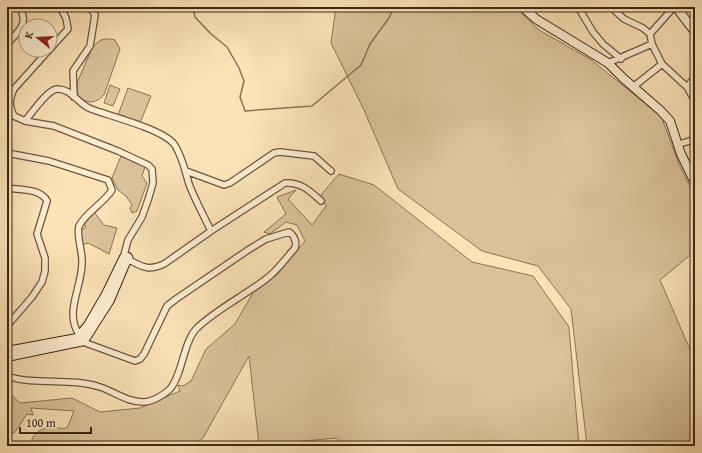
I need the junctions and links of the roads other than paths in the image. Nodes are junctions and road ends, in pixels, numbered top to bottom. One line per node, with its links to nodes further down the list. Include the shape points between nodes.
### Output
1 (19, 7): 11 (street, via 24,14 22,26)
2 (60, 7): 10 (street, via 68,29)
3 (90, 7): 20 (street, via 95,15 90,46 73,71)
4 (524, 7): 15 (street, via 536,19)
5 (578, 7): 14 (street, via 592,32)
6 (611, 7): 9 (street)
7 (675, 7): 8 (street); 9 (street)
8 (695, 32)
9 (650, 34): 12 (street)
10 (58, 40)
11 (7, 44)
12 (652, 44): 14 (street); 16 (street)
13 (41, 58): 22 (street, via 11,94 10,108 14,116)
14 (621, 58): 15 (street)
15 (608, 62): 18 (street)
16 (662, 64): 18 (street); 19 (street)
17 (695, 77): 19 (street)
18 (633, 86): 24 (street, via 661,110 670,122)
19 (687, 87): 21 (street)
20 (74, 97): 22 (street, via 62,89 55,89); 26 (street, via 88,108 132,122 168,138 175,145)
21 (695, 101)
22 (25, 121): 32 (street, via 54,126 118,151 152,169 153,183 142,217 128,240)
23 (695, 139): 24 (street)
24 (677, 145): 28 (street)
25 (7, 153): 34 (street, via 49,161 108,180 111,184 112,190 108,196 78,228 82,263 72,312 75,328)
26 (186, 171): 27 (street, via 224,185 274,153 280,152 314,156); 31 (street, via 192,191)
27 (331, 171)
28 (695, 183)
29 (7, 188): 33 (street, via 38,192 47,201 37,234 45,258 42,282)
30 (321, 201): 31 (street, via 301,184 285,183)
31 (211, 231): 32 (street, via 156,267 145,268)
32 (126, 260): 34 (street, via 110,300)
33 (7, 326)
34 (81, 338): 35 (street); 36 (street); 37 (street, via 135,361 140,359 167,306 176,298 266,239 290,232 294,238 295,248 268,278 196,330 174,384 155,399 139,402 98,387 71,382 23,381)
35 (7, 351)
36 (7, 357)
37 (7, 376)

